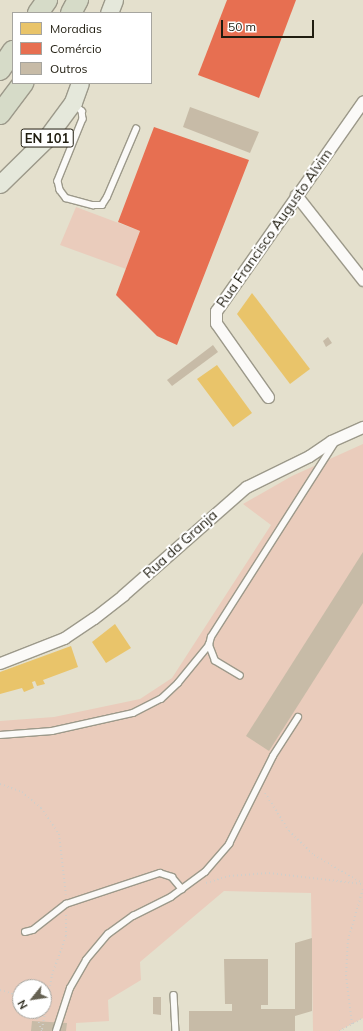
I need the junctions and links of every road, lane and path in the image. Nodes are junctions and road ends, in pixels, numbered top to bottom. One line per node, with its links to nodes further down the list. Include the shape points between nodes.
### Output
1 (47, 0): 4 (highway)
2 (78, 0): 5 (highway)
3 (114, 0): 6 (main road)
4 (39, 12)
5 (72, 12)
6 (109, 12)
7 (12, 52): 8 (highway)
8 (0, 70)
9 (22, 84): 13 (highway)
10 (80, 84): 12 (main road, EN 101)
11 (363, 101): 16 (street, Rua Francisco Augusto Alvim)
12 (73, 102): 14 (lane, via 82,111 83,119 58,181 60,190 66,198 102,205 108,197); 15 (main road, EN 101, via 45,140)
13 (0, 114)
14 (136, 129)
15 (0, 184)
16 (296, 195): 17 (street); 18 (street, Rua Francisco Augusto Alvim, via 216,311 216,323)
17 (363, 280)
18 (268, 397)
19 (363, 427): 20 (street, Rua da Granja)
20 (339, 437): 21 (lane, via 214,630); 22 (street, Rua da Granja, via 308,456 246,487 123,595 64,638)
21 (209, 645): 23 (lane, via 214,661); 25 (lane, via 178,683 160,699 133,712 52,731)
22 (0, 663)
23 (240, 676)
24 (298, 717): 27 (lane)
25 (0, 735)
26 (0, 784): 32 (path, via 22,792 41,808 59,834)
27 (259, 784): 28 (path, via 289,831 314,855); 30 (lane, via 229,844 205,872)
28 (363, 884): 29 (path, via 269,873 229,876)
29 (202, 885)
30 (182, 889): 32 (lane, via 172,877 160,873); 41 (lane, via 133,916 108,934 86,960 70,988)
31 (363, 890): 39 (path, via 348,940 346,976)
32 (66, 904): 33 (lane, via 33,930); 40 (path, via 66,936 52,975)
33 (25, 932)
34 (0, 990): 35 (path)
35 (12, 994)
36 (174, 995): 42 (lane)
37 (363, 1018): 39 (path)
38 (37, 1019): 40 (path)
39 (352, 1024): 43 (path)
40 (42, 1030)
41 (56, 1031)
42 (176, 1031)
43 (339, 1031)

